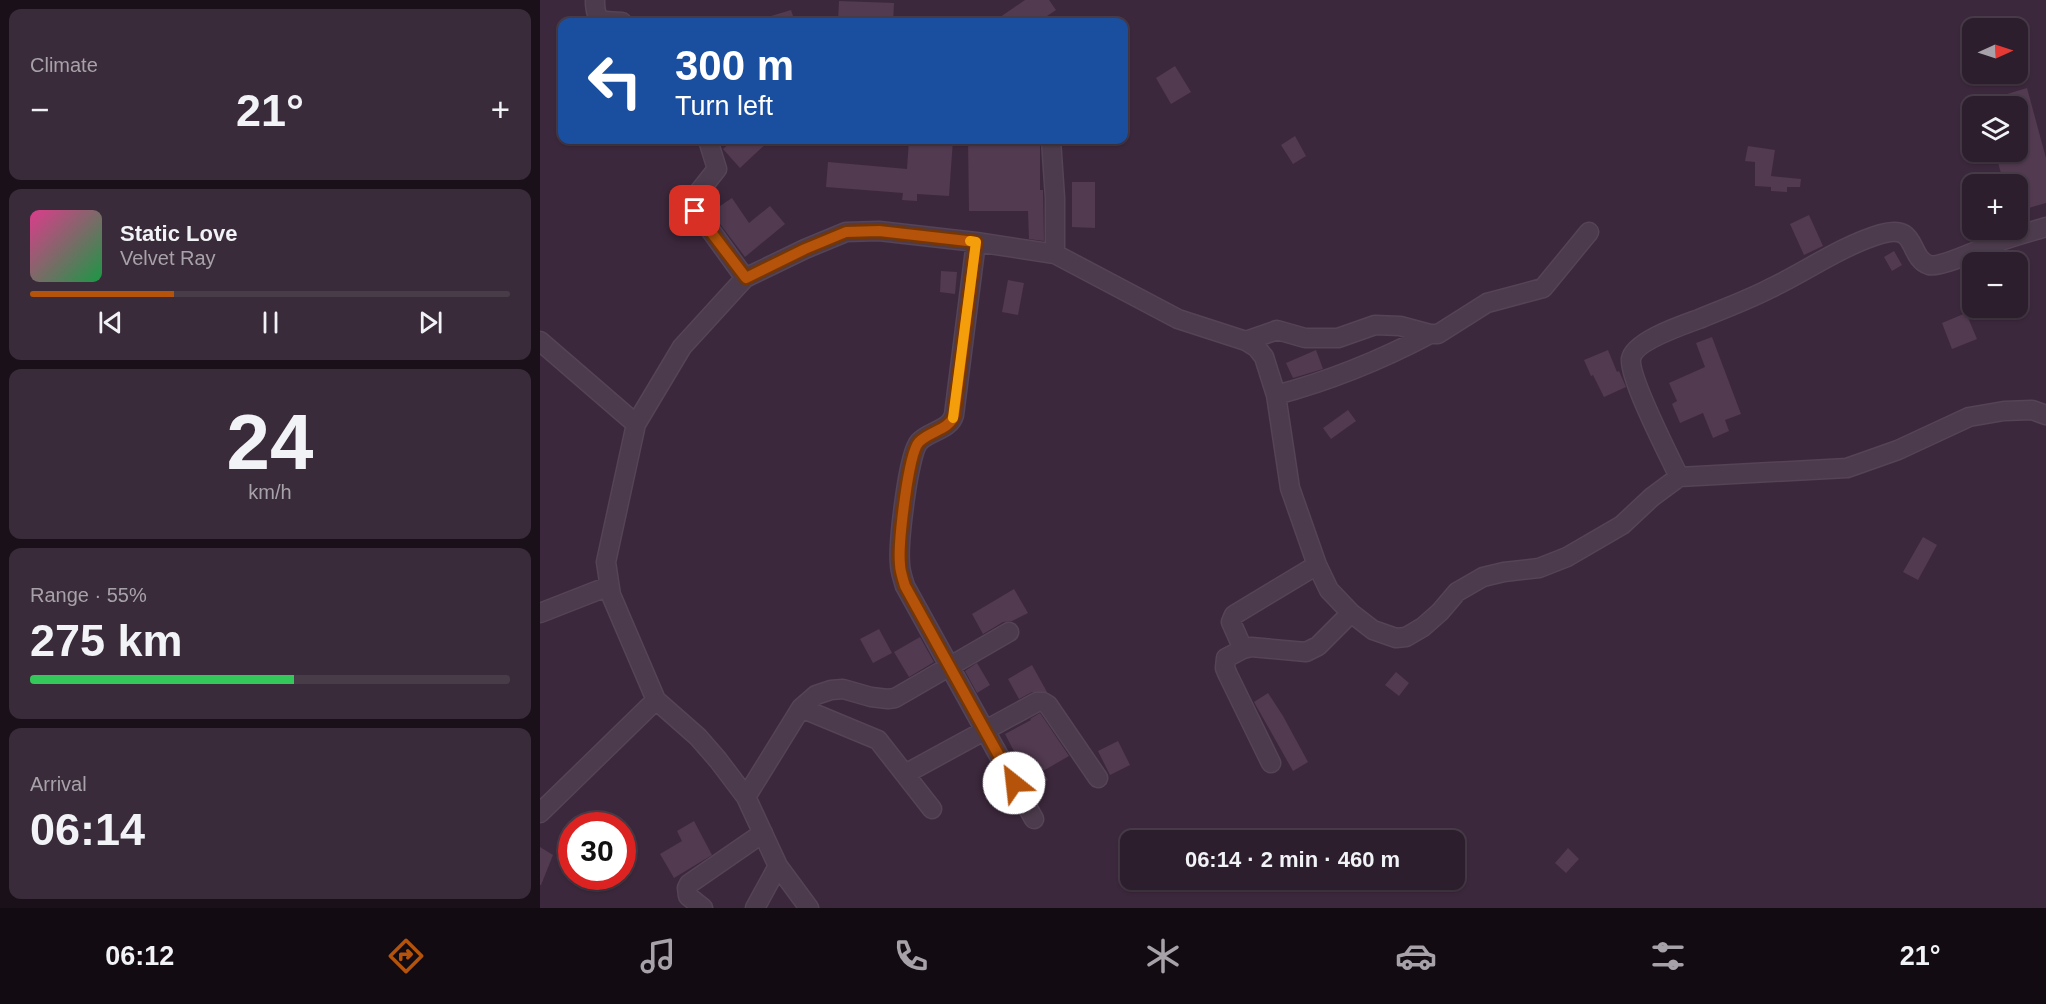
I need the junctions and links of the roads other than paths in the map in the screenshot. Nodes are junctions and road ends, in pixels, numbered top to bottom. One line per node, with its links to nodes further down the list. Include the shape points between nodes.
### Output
1 (595, 0): 2 (street)
2 (598, 18)
3 (709, 144): 9 (street, via 717,169 694,198 693,206)
4 (1051, 144): 8 (street)
5 (2046, 227): 16 (street, via 1940,264 1922,259 1907,236 1896,232 1881,234 1637,348 1631,359 1637,386)
6 (1589, 232): 10 (street, via 1543,288 1487,303 1446,330)
7 (976, 242): 8 (street); 9 (street, via 879,231 846,232); 23 (street, via 954,415 950,423 920,441 914,450 908,470 900,563 905,586)
8 (1055, 254): 12 (street, via 1178,319)
9 (746, 278): 15 (street, via 682,347)
10 (1430, 334): 12 (street, via 1400,326 1375,325 1338,338 1296,337 1277,330); 13 (street, via 1393,354)
11 (540, 341): 15 (street)
12 (1246, 341): 13 (street, via 1264,357)
13 (1276, 395): 17 (street, via 1290,488)
14 (2046, 415): 16 (street, via 2032,410 1969,417 1898,450 1847,468)
15 (636, 424): 18 (street, via 606,562)
16 (1679, 477): 20 (street, via 1622,525 1567,557 1539,568 1483,577 1457,592 1423,627 1406,637 1396,638 1373,630)
17 (1317, 565): 20 (street, via 1329,590); 22 (street, via 1234,615 1231,622)
18 (609, 586): 19 (street); 24 (street)
19 (540, 613)
20 (1351, 613): 22 (street, via 1318,646 1306,652)
21 (1009, 632): 23 (street)
22 (1243, 649): 27 (street, via 1227,658 1225,668)
23 (949, 666): 25 (street, via 896,698 831,690 816,695); 26 (street)
24 (656, 700): 30 (street, via 698,737); 31 (street)
25 (801, 708): 28 (street, via 878,740); 30 (street)
26 (985, 731): 28 (street); 29 (street, via 1043,702); 33 (street)
27 (1271, 763)
28 (905, 774): 32 (street)
29 (1098, 778)
30 (746, 797): 34 (street)
31 (543, 804)
32 (932, 809)
33 (1034, 819)
34 (763, 833): 35 (street); 36 (street, via 689,884 688,896)
35 (778, 866): 37 (street); 38 (street)
36 (703, 908)
37 (755, 908)
38 (809, 908)

